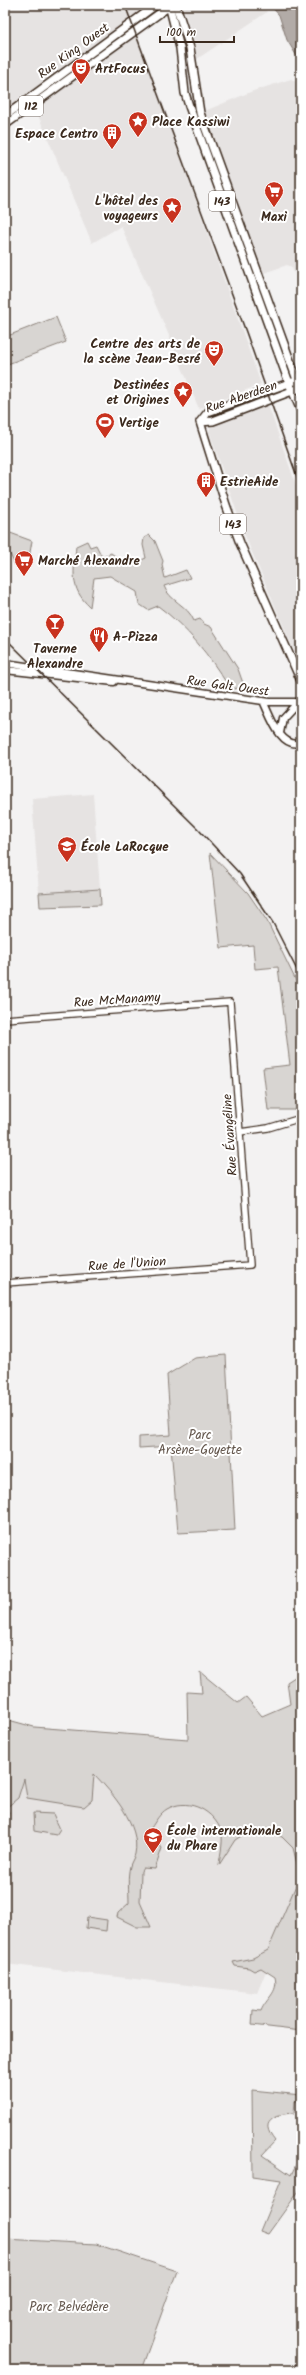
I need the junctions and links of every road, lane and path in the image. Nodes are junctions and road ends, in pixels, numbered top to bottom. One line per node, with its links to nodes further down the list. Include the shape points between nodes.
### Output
1 (156, 5): 3 (main road, Rue King Ouest / 112)
2 (171, 5): 4 (main road, Rue King Ouest / 112); 5 (main road, 143, via 187,38 200,113); 6 (main road, 143, via 188,106)
3 (5, 116)
4 (5, 125)
5 (297, 380): 6 (main road, Rue Aberdeen); 7 (main road, 143)
6 (289, 383): 8 (main road, 143); 10 (main road, Rue Aberdeen, via 208,412)
7 (301, 388): 8 (main road, Rue Aberdeen / 143)
8 (292, 391): 9 (main road); 10 (main road, Rue Aberdeen / 143, via 213,421)
9 (301, 412)
10 (200, 422): 13 (main road, 143, via 240,543)
11 (5, 663): 14 (main road, Rue Galt Ouest)
12 (5, 670): 14 (main road, Rue Galt Ouest)
13 (301, 680)
14 (152, 685): 15 (main road, Rue Galt Ouest)
15 (263, 701): 16 (main road, Rue Galt Ouest); 17 (main road)
16 (299, 702): 17 (main road, via 283,718)
17 (280, 734): 18 (main road, via 289,742)
18 (301, 743)
19 (230, 1002): 20 (street, Rue McManamy); 22 (street, Rue Évangéline)
20 (5, 1019)
21 (301, 1118): 22 (street, via 268,1128)
22 (240, 1132): 23 (street, Rue Évangéline)
23 (250, 1265): 24 (street, Rue de l'Union)
24 (5, 1283)

